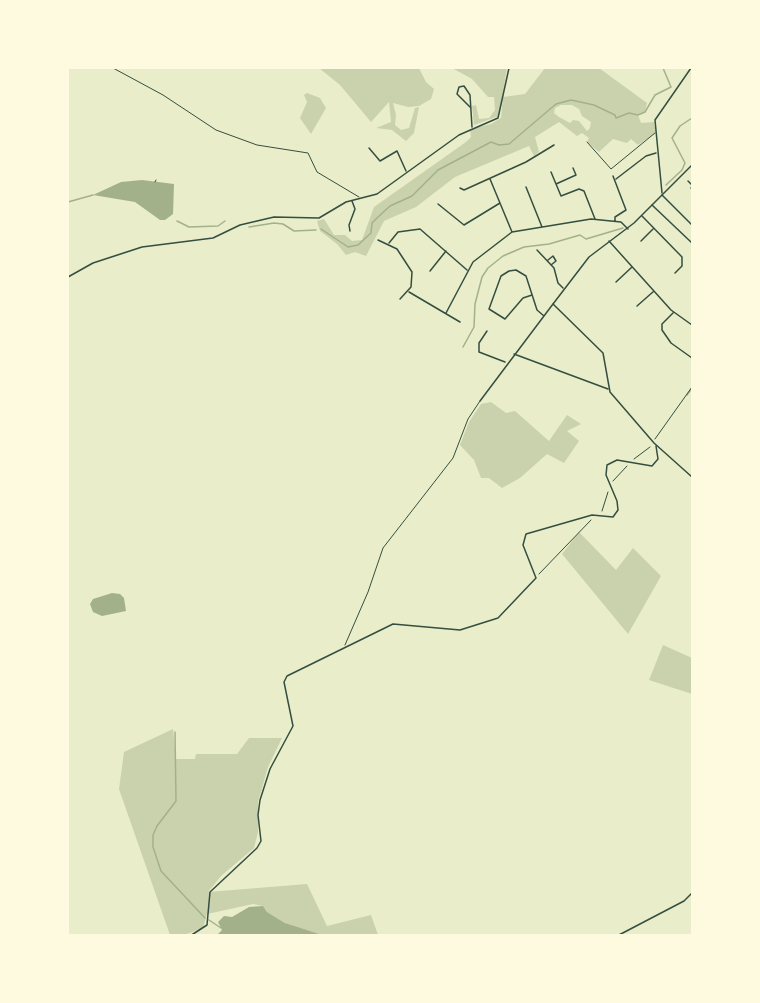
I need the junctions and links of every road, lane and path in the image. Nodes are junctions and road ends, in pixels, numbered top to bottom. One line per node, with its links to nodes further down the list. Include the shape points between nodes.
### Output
1 (113, 68): 24 (lane, via 216,130 257,145 308,153 317,172)
2 (509, 68): 5 (street, via 503,85 501,115)
3 (691, 68): 6 (street, via 658,113)
4 (471, 108): 4 (street, via 457,93 459,87 468,90); 5 (street)
5 (472, 127): 13 (street)
6 (656, 133): 7 (lane, via 610,169); 10 (street)
7 (587, 141)
8 (554, 145): 16 (street)
9 (369, 148): 13 (street, via 380,161 397,151)
10 (657, 152): 17 (street); 23 (street)
11 (693, 165): 23 (street)
12 (573, 168): 19 (street, via 576,175)
13 (406, 171): 24 (street, via 377,194)
14 (551, 172): 19 (street)
15 (613, 176): 17 (street)
16 (489, 178): 22 (street, via 464,190); 26 (street)
17 (615, 180): 31 (street, via 626,210 615,217)
18 (688, 181): 21 (street)
19 (556, 184): 30 (street, via 562,197 583,190)
20 (526, 187): 33 (street)
21 (692, 187)
22 (460, 188)
23 (662, 194): 28 (street); 32 (street)
24 (361, 198): 25 (street)
25 (352, 201): 36 (street, via 355,209); 51 (street, via 319,218 274,216 213,238 122,253)
26 (500, 203): 27 (street, via 464,225); 37 (street)
27 (438, 204)
28 (652, 205): 29 (street); 42 (street)
29 (641, 216): 34 (street); 35 (street)
30 (596, 219): 31 (street); 33 (street)
31 (615, 222): 35 (street, via 624,223)
32 (693, 225)
33 (542, 227): 37 (street)
34 (654, 228): 39 (street); 50 (street, via 682,258 682,266)
35 (628, 229): 40 (street)
36 (350, 231)
37 (512, 232): 48 (street, via 478,256)
38 (378, 240): 41 (street)
39 (641, 241)
40 (609, 242): 47 (street); 53 (street, via 588,257)
41 (389, 243): 44 (street, via 398,232 418,229); 54 (street, via 412,272)
42 (693, 243)
43 (537, 250): 45 (street)
44 (446, 251): 48 (street); 49 (street)
45 (547, 261): 46 (street); 46 (street, via 553,256 556,261)
46 (551, 265): 53 (street, via 558,283)
47 (633, 267): 52 (street); 55 (street)
48 (468, 270): 61 (street)
49 (429, 271)
50 (675, 273)
51 (68, 277)
52 (616, 282)
53 (565, 289): 58 (street)
54 (408, 291): 57 (street); 61 (street)
55 (654, 291): 59 (street); 60 (street)
56 (532, 295): 56 (street, via 524,274 509,271 501,276 489,309 505,319 523,298); 62 (street, via 537,310)
57 (400, 299)
58 (553, 304): 62 (street); 70 (street, via 603,353)
59 (637, 306)
60 (674, 312): 64 (street); 67 (street, via 662,324 662,330 671,343)
61 (446, 313): 63 (street)
62 (544, 316): 66 (street)
63 (460, 322)
64 (693, 326)
65 (487, 331): 68 (street, via 479,343 480,353)
66 (514, 353): 68 (street); 70 (street)
67 (693, 358)
68 (506, 363): 71 (street)
69 (693, 387): 72 (path)
70 (608, 389): 72 (street)
71 (480, 401): 79 (lane, via 468,419 453,458 383,548)
72 (653, 442): 73 (path); 73 (street, via 659,456 655,465); 74 (street)
73 (630, 463): 75 (path); 75 (street, via 617,460 607,465 605,473)
74 (693, 477)
75 (611, 485): 77 (path); 77 (street, via 617,511 611,518)
76 (596, 514): 77 (street); 78 (path); 78 (street, via 526,534 523,545)
77 (600, 516)
78 (536, 578): 79 (street, via 495,620 460,630 393,624)
79 (346, 646): 81 (street, via 285,679 293,726 270,769 260,800 261,841 210,892 206,927)
80 (693, 893): 82 (street)
81 (190, 936)
82 (617, 936)

